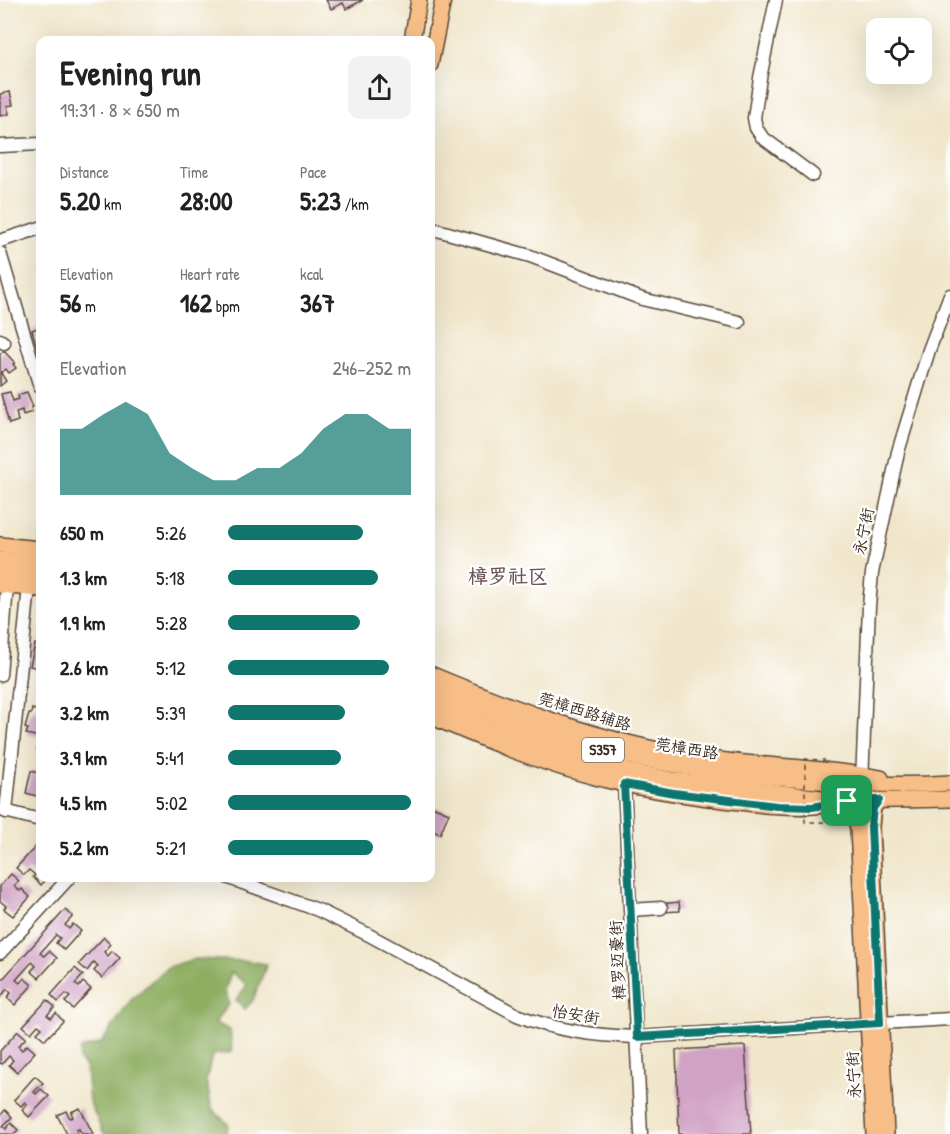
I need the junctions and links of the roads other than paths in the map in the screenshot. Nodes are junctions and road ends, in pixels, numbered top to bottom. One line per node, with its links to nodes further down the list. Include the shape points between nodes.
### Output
1 (419, 0): 4 (main road)
2 (443, 0): 5 (main road)
3 (777, 0): 8 (street, via 760,78 756,129)
4 (413, 36)
5 (435, 40)
6 (36, 144): 7 (street)
7 (0, 146)
8 (813, 175)
9 (36, 229): 11 (street)
10 (435, 229): 14 (street, via 530,256 642,299)
11 (0, 241)
12 (0, 254): 15 (street)
13 (950, 295): 28 (street, 永宁街, via 898,452 872,573)
14 (739, 322)
15 (36, 374)
16 (0, 545): 17 (main road)
17 (36, 549)
18 (0, 560): 19 (main road)
19 (36, 563)
20 (2, 582): 21 (main road); 23 (street)
21 (36, 584)
22 (36, 591): 34 (street)
23 (0, 675)
24 (435, 676): 28 (main road, 莞樟西路辅路, via 565,726 628,744)
25 (435, 690): 28 (main road, 莞樟西路 / S357, via 533,730 672,765 784,778)
26 (435, 706): 33 (main road, 莞樟西路 / S357, via 528,742 627,771)
27 (435, 718): 30 (main road, via 561,768)
28 (861, 779): 29 (main road, 莞樟西路辅路, via 913,785)
29 (950, 783)
30 (624, 784): 33 (main road, via 777,806 812,807); 39 (street, 樟罗迈豪街)
31 (950, 799): 32 (main road, 莞樟西路 / S357)
32 (879, 800): 33 (main road, 莞樟西路 / S357); 42 (main road, 永宁街, via 873,808 871,827)
33 (847, 801): 42 (main road, 永宁街, via 854,809 858,829)
34 (3, 811): 35 (street)
35 (36, 819)
36 (65, 882): 40 (street)
37 (240, 882): 43 (street, 怡安街, via 318,910 536,1023 583,1034)
38 (661, 908): 39 (street)
39 (631, 910): 43 (street, 樟罗迈豪街)
40 (0, 953)
41 (950, 1019): 42 (street, 怡安街)
42 (874, 1023): 43 (street, 怡安街); 45 (main road, 永宁街, via 868,1102); 46 (main road, 永宁街)
43 (637, 1037): 44 (street, 樟罗迈豪街)
44 (641, 1134)
45 (874, 1134)
46 (886, 1134)

